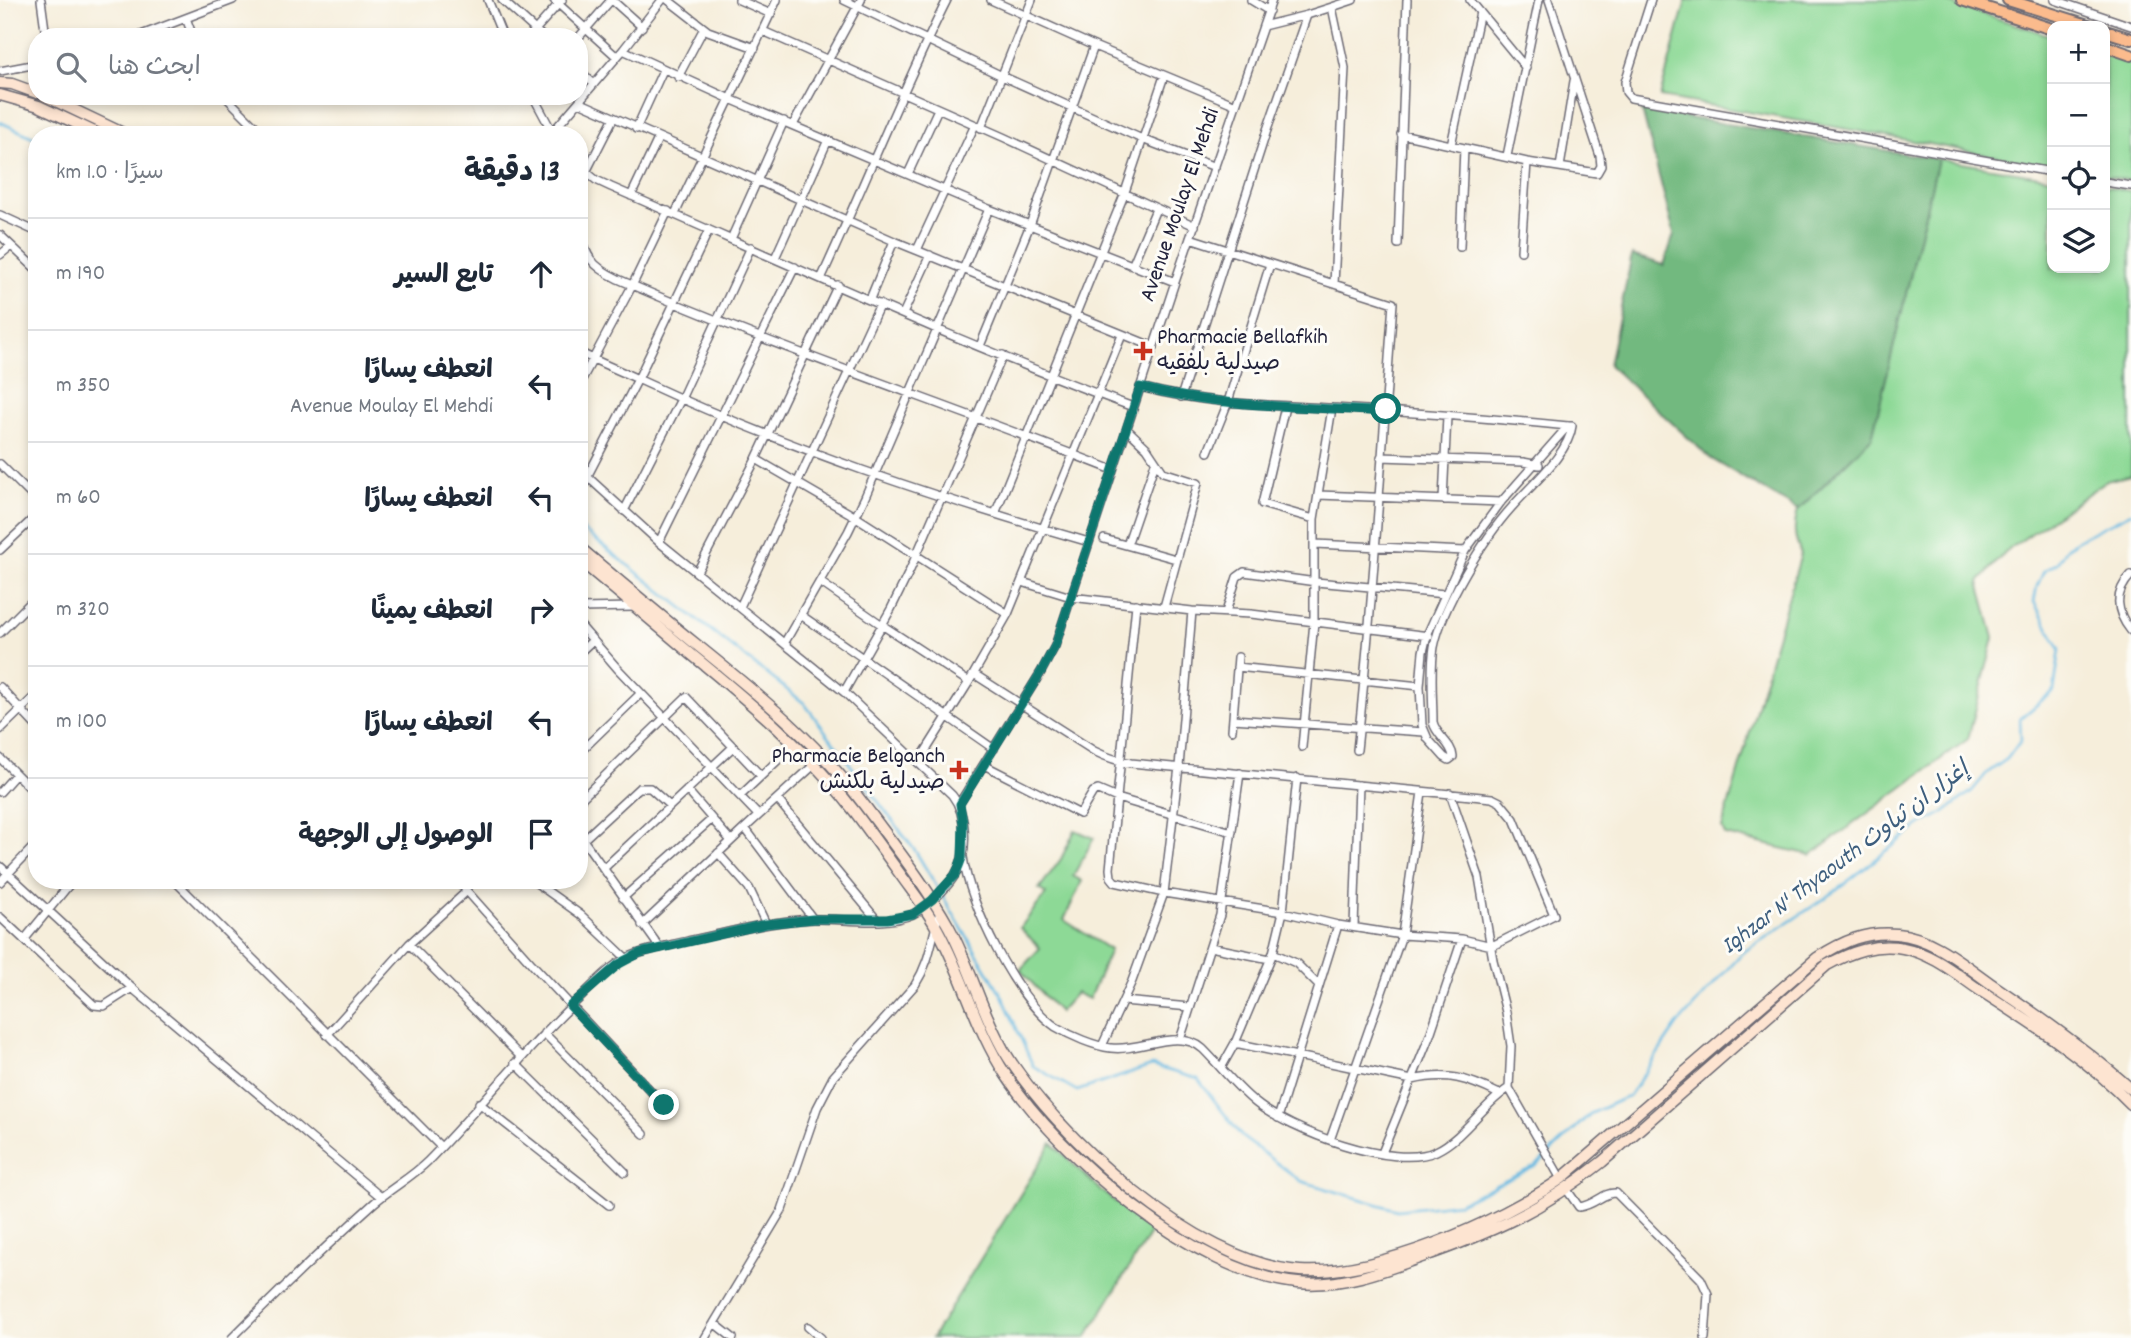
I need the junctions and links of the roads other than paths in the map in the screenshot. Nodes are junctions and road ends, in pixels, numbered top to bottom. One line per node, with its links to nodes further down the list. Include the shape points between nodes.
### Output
1 (41, 0): 39 (street)
2 (233, 0): 33 (street)
3 (488, 0): 42 (street)
4 (502, 0): 43 (street)
5 (611, 0): 37 (street); 46 (street)
6 (662, 0): 37 (street)
7 (668, 0): 47 (street)
8 (738, 0): 30 (street)
9 (777, 0): 30 (street)
10 (844, 0): 26 (street)
11 (947, 0): 52 (street)
12 (991, 0): 32 (street)
13 (1032, 0): 32 (street)
14 (1251, 0): 28 (street)
15 (1272, 0): 28 (street, Avenue Moulay El Mehdi)
16 (1353, 0): 27 (street)
17 (1407, 0): 95 (street)
18 (1470, 0): 29 (street)
19 (1539, 0): 60 (street)
20 (1549, 0): 67 (street)
21 (1651, 0): 109 (street, via 1625,82 1631,98)
22 (1962, 0): 38 (main road)
23 (2008, 0): 34 (main road)
24 (2055, 0): 36 (street)
25 (558, 1): 44 (street); 45 (street)
26 (859, 3): 52 (street); 58 (street)
27 (1332, 7): 31 (street); 151 (street, via 1346,68)
28 (1269, 10): 35 (street, Avenue Moulay El Mehdi)
29 (1480, 12): 60 (street); 99 (street)
30 (771, 14): 49 (street)
31 (1307, 15): 35 (street); 137 (street)
32 (1028, 16): 53 (street); 63 (street)
33 (187, 18): 40 (street); 41 (street)
34 (2075, 21)
35 (1263, 26): 76 (street, Avenue Moulay El Mehdi)
36 (2131, 26)
37 (642, 27): 56 (street)
38 (2047, 27)
39 (45, 28)
40 (160, 28)
41 (190, 28)
42 (499, 28)
43 (534, 28)
44 (538, 28)
45 (585, 28)
46 (587, 28)
47 (704, 28): 54 (street); 65 (street)
48 (588, 30): 56 (street)
49 (763, 31): 54 (street); 58 (street)
50 (2110, 33): 51 (main road)
51 (2131, 39)
52 (927, 40): 63 (street); 72 (street)
53 (1094, 46): 64 (street); 83 (street)
54 (755, 48): 74 (street)
55 (2110, 48): 57 (main road)
56 (620, 54): 61 (street); 69 (street)
57 (2131, 55)
58 (827, 60): 72 (street); 87 (street)
59 (28, 66): 62 (street)
60 (1526, 68): 102 (street)
61 (663, 70): 65 (street); 94 (street)
62 (0, 71)
63 (1002, 76): 83 (street); 93 (street)
64 (1164, 76): 76 (street); 97 (street)
65 (678, 77): 74 (street)
66 (588, 78): 69 (street)
67 (1574, 80): 107 (street); 107 (street, via 1601,166 1597,173)
68 (0, 83): 70 (street)
69 (594, 84): 71 (street)
70 (28, 90)
71 (588, 91)
72 (903, 93): 84 (street); 103 (street)
73 (0, 95): 75 (street)
74 (730, 99): 86 (street); 101 (street)
75 (28, 102)
76 (1236, 104): 106 (street, Avenue Moulay El Mehdi)
77 (35, 105): 88 (street)
78 (63, 105): 89 (street)
79 (234, 105): 90 (street)
80 (538, 105): 91 (street)
81 (576, 105): 92 (street)
82 (585, 105): 85 (street)
83 (1073, 108): 97 (street); 104 (street)
84 (938, 109): 93 (street); 111 (street)
85 (613, 119): 94 (street); 108 (street)
86 (784, 121): 87 (street); 112 (street)
87 (793, 125): 98 (street)
88 (81, 126)
89 (108, 126)
90 (255, 126)
91 (548, 126)
92 (559, 126)
93 (978, 127): 104 (street); 115 (street)
94 (636, 129): 96 (street)
95 (1401, 134): 99 (street); 132 (street)
96 (658, 139): 101 (street); 116 (street)
97 (1142, 139): 106 (street); 117 (street)
98 (828, 140): 103 (street); 118 (street)
99 (1451, 145): 100 (street)
100 (1464, 148): 102 (street); 135 (street)
101 (703, 156): 112 (street); 121 (street)
102 (1507, 156): 105 (street)
103 (876, 160): 111 (street); 123 (street)
104 (1053, 160): 117 (street); 124 (street)
105 (1527, 162): 107 (street); 138 (street)
106 (1215, 167): 125 (street, Avenue Moulay El Mehdi)
107 (1560, 167)
108 (588, 168)
109 (2047, 171)
110 (588, 173): 116 (street)
111 (908, 174): 115 (street)
112 (756, 181): 118 (street); 130 (street)
113 (2110, 183): 114 (street)
114 (2131, 186)
115 (944, 190): 119 (street); 136 (street)
116 (631, 195): 121 (street)
117 (1124, 195): 120 (street); 142 (street)
118 (801, 201): 123 (street); 143 (street)
119 (989, 209): 124 (street); 148 (street)
120 (1156, 209): 125 (street); 146 (street)
121 (672, 213): 127 (street); 153 (street)
122 (0, 215): 126 (street)
123 (848, 221): 131 (street); 149 (street)
124 (1030, 225): 142 (street); 154 (street)
125 (1195, 226): 129 (street, Avenue Moulay El Mehdi)
126 (28, 228)
127 (709, 230): 130 (street); 156 (street)
128 (0, 235): 133 (street)
129 (1190, 238): 137 (street); 150 (street, Avenue Moulay El Mehdi)
130 (731, 239): 134 (street)
131 (894, 240): 136 (street); 155 (street)
132 (1398, 244)
133 (10, 246): 139 (street); 144 (street)
134 (751, 247): 143 (street); 160 (street)
135 (1460, 247)
136 (917, 250): 141 (street)
137 (1228, 251): 145 (street); 177 (street)
138 (1521, 251)
139 (0, 254)
140 (588, 255): 153 (street, via 595,267)
141 (930, 255): 148 (street); 158 (street)
142 (1101, 255): 146 (street); 159 (street)
143 (775, 258): 147 (street)
144 (28, 262)
145 (1270, 264): 151 (street); 179 (street)
146 (1132, 266): 150 (street)
147 (795, 267): 149 (street); 163 (street)
148 (964, 270): 154 (street); 161 (street)
149 (821, 279): 152 (street)
150 (1175, 282): 165 (street, Avenue Moulay El Mehdi)
151 (1334, 284): 183 (street, via 1394,303)
152 (838, 285): 155 (street); 166 (street)
153 (632, 286): 156 (street); 169 (street)
154 (1005, 286): 159 (street); 164 (street)
155 (870, 299): 157 (street)
156 (675, 304): 160 (street); 173 (street)
157 (880, 304): 158 (street); 171 (street)
158 (903, 314): 161 (street)
159 (1076, 316): 162 (street); 172 (street)
160 (718, 321): 163 (street); 178 (street)
161 (939, 329): 164 (street); 175 (street)
162 (1122, 335): 165 (street); 176 (street)
163 (762, 337): 166 (street); 186 (street)
164 (980, 346): 167 (street)
165 (1154, 347): 174 (street, Avenue Moulay El Mehdi)
166 (804, 355): 171 (street); 189 (street)
167 (1003, 355): 172 (street); 184 (street)
168 (588, 357): 169 (street)
169 (593, 360): 170 (street); 173 (street)
170 (588, 369)
171 (849, 373): 175 (street); 192 (street)
172 (1052, 376): 176 (street); 190 (street)
173 (638, 379): 178 (street); 202 (street)
174 (1140, 387): 177 (street); 180 (street, Avenue Moulay El Mehdi)
175 (911, 394): 184 (street); 203 (street)
176 (1098, 394): 180 (street); 193 (street)
177 (1181, 397): 179 (street)
178 (681, 399): 186 (street); 212 (street)
179 (1228, 402): 181 (street); 191 (street)
180 (1133, 407): 188 (street, Avenue Moulay El Mehdi)
181 (1285, 407): 182 (street); 215 (street, via 1262,504)
182 (1332, 408): 183 (street); 207 (street)
183 (1386, 412): 185 (street); 194 (street)
184 (976, 416): 190 (street); 208 (street)
185 (1447, 416): 187 (street); 196 (street)
186 (721, 418): 189 (street); 219 (street)
187 (1570, 426): 199 (street); 200 (street, via 1568,442)
188 (1127, 429): 197 (street); 201 (street, Avenue Moulay El Mehdi)
189 (767, 435): 192 (street); 195 (street)
190 (1026, 437): 193 (street); 213 (street)
191 (1208, 452)
192 (813, 453): 203 (street); 205 (street)
193 (1075, 455): 201 (street); 217 (street)
194 (1381, 457): 196 (street); 209 (street)
195 (756, 459): 205 (street); 230 (street)
196 (1445, 459): 199 (street); 210 (street)
197 (1155, 463): 222 (street); 228 (street, via 1163,472 1198,483)
198 (0, 464): 206 (street)
199 (1536, 464): 200 (street); 211 (street)
200 (1546, 469): 237 (street, via 1509,510)
201 (1114, 470): 220 (street, Avenue Moulay El Mehdi)
202 (588, 475)
203 (875, 475): 208 (street); 214 (street)
204 (588, 478): 212 (street)
205 (798, 485): 214 (street); 242 (street)
206 (28, 492)
207 (1318, 495): 209 (street); 215 (street)
208 (940, 498): 213 (street); 227 (street)
209 (1378, 498): 210 (street); 223 (street)
210 (1443, 500): 211 (street)
211 (1501, 502): 225 (street)
212 (624, 511): 219 (street)
213 (995, 514): 217 (street)
214 (856, 517): 227 (street); 232 (street)
215 (1314, 519): 221 (street)
216 (28, 524): 224 (street)
217 (1043, 529): 220 (street); 233 (street)
218 (1104, 539): 222 (street)
219 (659, 542): 230 (street)
220 (1089, 542): 238 (street, Avenue Moulay El Mehdi)
221 (1315, 544): 223 (street); 234 (street)
222 (1127, 545): 228 (street)
223 (1376, 548): 225 (street); 235 (street)
224 (0, 550)
225 (1465, 551): 236 (street)
226 (588, 554): 332 (street, via 799,731 864,804)
227 (916, 556): 247 (street); 250 (street)
228 (1176, 559): 243 (street)
229 (588, 568): 241 (street)
230 (697, 572): 242 (street)
231 (2131, 575): 252 (street, via 2121,585 2117,606)
232 (820, 582): 248 (street); 250 (street)
233 (1022, 582): 238 (street); 247 (street)
234 (1316, 583): 235 (street); 246 (street, via 1244,572 1237,577); 249 (street)
235 (1374, 588): 236 (street); 251 (street)
236 (1444, 594): 237 (street); 255 (street)
237 (1454, 595): 256 (street)
238 (1071, 597): 239 (street); 272 (street, Avenue Moulay El Mehdi, via 1055,646)
239 (1136, 604): 243 (street); 290 (street)
240 (28, 605): 253 (street)
241 (635, 607): 244 (street); 284 (street)
242 (740, 607): 258 (street)
243 (1164, 607): 245 (street)
244 (588, 608)
245 (1192, 611): 246 (street); 295 (street)
246 (1226, 612): 249 (street)
247 (1008, 614): 263 (street)
248 (802, 615): 258 (street); 261 (street)
249 (1314, 622): 251 (street); 264 (street)
250 (882, 625): 261 (street); 266 (street)
251 (1370, 629): 255 (street); 265 (street)
252 (2131, 631)
253 (0, 633)
254 (588, 634): 257 (street)
255 (1427, 635): 256 (street); 267 (street)
256 (1437, 637): 282 (street, via 1434,727 1453,757 1446,759)
257 (593, 640): 259 (street); 270 (street)
258 (785, 642): 269 (street)
259 (588, 645)
260 (1238, 657): 262 (street)
261 (863, 659): 269 (street); 275 (street)
262 (1237, 667): 264 (street); 277 (street)
263 (974, 674): 266 (street); 272 (street)
264 (1309, 675): 265 (street); 278 (street)
265 (1365, 679): 267 (street); 279 (street)
266 (969, 682): 275 (street)
267 (1420, 686): 282 (street)
268 (0, 687): 273 (street)
269 (844, 692): 291 (street)
270 (641, 693): 276 (street); 283 (street)
271 (28, 702): 273 (street)
272 (1020, 706): 287 (street, Avenue Moulay El Mehdi); 290 (street, via 1094,751)
273 (21, 709): 274 (street); 280 (street)
274 (28, 717)
275 (947, 717): 287 (street); 291 (street)
276 (666, 718): 285 (street, via 686,697); 294 (street); 304 (street)
277 (1233, 719): 278 (street); 281 (street)
278 (1305, 725): 279 (street); 286 (street)
279 (1360, 728): 282 (street); 288 (street)
280 (0, 730)
281 (1232, 730)
282 (1424, 732)
283 (588, 744)
284 (795, 744): 292 (street); 298 (street)
285 (733, 747): 294 (street); 298 (street)
286 (1301, 747)
287 (994, 749): 293 (street, Avenue Moulay El Mehdi)
288 (1357, 750)
289 (0, 758): 297 (street)
290 (1121, 761): 295 (street); 308 (street)
291 (918, 763): 310 (street)
292 (814, 765): 309 (street); 335 (street, via 854,810)
293 (984, 765): 308 (street, via 1080,814 1095,790); 310 (street, Avenue Moulay El Mehdi)
294 (714, 766): 302 (street); 307 (street)
295 (1180, 767): 296 (street); 313 (street)
296 (1240, 773): 299 (street); 317 (street)
297 (16, 774): 301 (street); 303 (street)
298 (761, 776): 307 (street)
299 (1297, 778): 300 (street); 338 (street)
300 (1359, 785): 305 (street); 346 (street)
301 (28, 786)
302 (687, 790): 311 (street); 314 (street)
303 (0, 792)
304 (588, 792)
305 (1422, 792): 306 (street); 347 (street)
306 (1450, 793): 351 (street, via 1479,877); 351 (street, via 1492,798 1508,810 1554,915)
307 (740, 796): 312 (street)
308 (1117, 798): 313 (street); 331 (street, via 1111,877 1118,884)
309 (777, 799): 312 (street); 341 (street)
310 (960, 804): 320 (street)
311 (670, 806): 316 (street, via 650,788 639,788); 324 (street)
312 (758, 815): 315 (street)
313 (1173, 815): 317 (street); 331 (street)
314 (712, 819): 318 (street); 333 (street)
315 (745, 828): 318 (street); 340 (street)
316 (588, 831)
317 (1232, 832): 334 (street)
318 (731, 841): 322 (street)
319 (588, 847): 324 (street)
320 (963, 849): 332 (street, via 955,875); 365 (street, via 980,916 1022,989 1055,1027)
321 (28, 852): 325 (street)
322 (718, 853): 342 (street, via 749,888); 343 (street)
323 (0, 866): 325 (street)
324 (603, 869): 333 (street)
325 (8, 873): 326 (street); 336 (street)
326 (0, 882)
327 (66, 889): 336 (street)
328 (183, 889): 362 (street)
329 (545, 889): 355 (street, via 581,915)
330 (467, 891): 350 (street); 359 (street)
331 (1164, 893): 334 (street); 358 (street)
332 (935, 897): 335 (street); 337 (street)
333 (623, 898): 343 (street)
334 (1222, 903): 338 (street); 352 (street)
335 (924, 907): 341 (street, via 907,916); 345 (street)
336 (48, 910): 349 (street); 357 (street)
337 (940, 912): 345 (street); 377 (street, via 1003,1048)
338 (1283, 912): 344 (street); 354 (street)
339 (0, 918): 349 (street)
340 (813, 919): 341 (street); 342 (street)
341 (877, 920)
342 (766, 924): 353 (street)
343 (642, 925): 353 (street)
344 (1338, 925): 346 (street); 356 (street)
345 (936, 926): 378 (street, via 992,1052); 391 (street, via 930,957 915,985 833,1077 813,1118 782,1210)
346 (1354, 926): 347 (street)
347 (1402, 935): 348 (street); 369 (street)
348 (1462, 939): 351 (street); 370 (street)
349 (24, 940): 357 (street, via 94,1005 104,1006)
350 (409, 944): 362 (street); 367 (street)
351 (1492, 946): 371 (street, via 1511,1046)
352 (1210, 947): 354 (street); 360 (street)
353 (660, 948): 355 (street)
354 (1272, 956): 356 (street, via 1296,963); 364 (street)
355 (626, 958): 359 (street)
356 (1318, 985): 366 (street)
357 (132, 988): 389 (street)
358 (1123, 1001): 360 (street); 365 (street)
359 (570, 1006): 361 (street); 376 (street)
360 (1190, 1007): 363 (street)
361 (544, 1033): 367 (street); 380 (street)
362 (327, 1035): 382 (street)
363 (1180, 1040): 365 (street, via 1136,1047); 368 (street, via 1198,1045)
364 (1235, 1043): 366 (street); 368 (street)
365 (1102, 1046)
366 (1297, 1055): 369 (street); 379 (street)
367 (518, 1060): 374 (street); 384 (street)
368 (1221, 1068): 379 (street, via 1254,1102)
369 (1354, 1068): 370 (street); 381 (street)
370 (1412, 1080): 373 (street, via 1434,1075 1471,1080); 383 (street)
371 (1509, 1088): 373 (street); 386 (street)
372 (2131, 1089): 386 (street, via 2050,1024 1927,942 1899,934 1870,934 1842,942 1817,958)
373 (1499, 1094): 383 (street, via 1436,1151 1409,1157)
374 (479, 1104): 382 (street); 390 (street)
375 (2131, 1104): 388 (street, via 2040,1029 1930,957 1904,948 1877,947 1851,952 1827,965)
376 (664, 1105)
377 (1051, 1110): 378 (street); 385 (street)
378 (1040, 1118): 387 (street)
379 (1278, 1118): 381 (street)
380 (644, 1134)
381 (1330, 1140): 383 (street)
382 (441, 1147): 389 (street)
383 (1382, 1153)
384 (625, 1172)
385 (1114, 1175): 386 (street, via 1175,1221 1241,1257 1284,1268 1322,1271 1382,1259 1465,1231 1534,1198); 387 (street)
386 (1561, 1179): 388 (street)
387 (1108, 1185): 388 (street, via 1165,1227 1234,1268 1284,1281 1323,1284 1398,1266 1468,1241)
388 (1567, 1190): 397 (street, via 1579,1207 1616,1193 1700,1279 1708,1294)
389 (381, 1197): 393 (street)
390 (609, 1205)
391 (714, 1323): 394 (street); 395 (street)
392 (808, 1327): 396 (street)
393 (232, 1338)
394 (705, 1338)
395 (733, 1338)
396 (821, 1338)
397 (1704, 1338)

